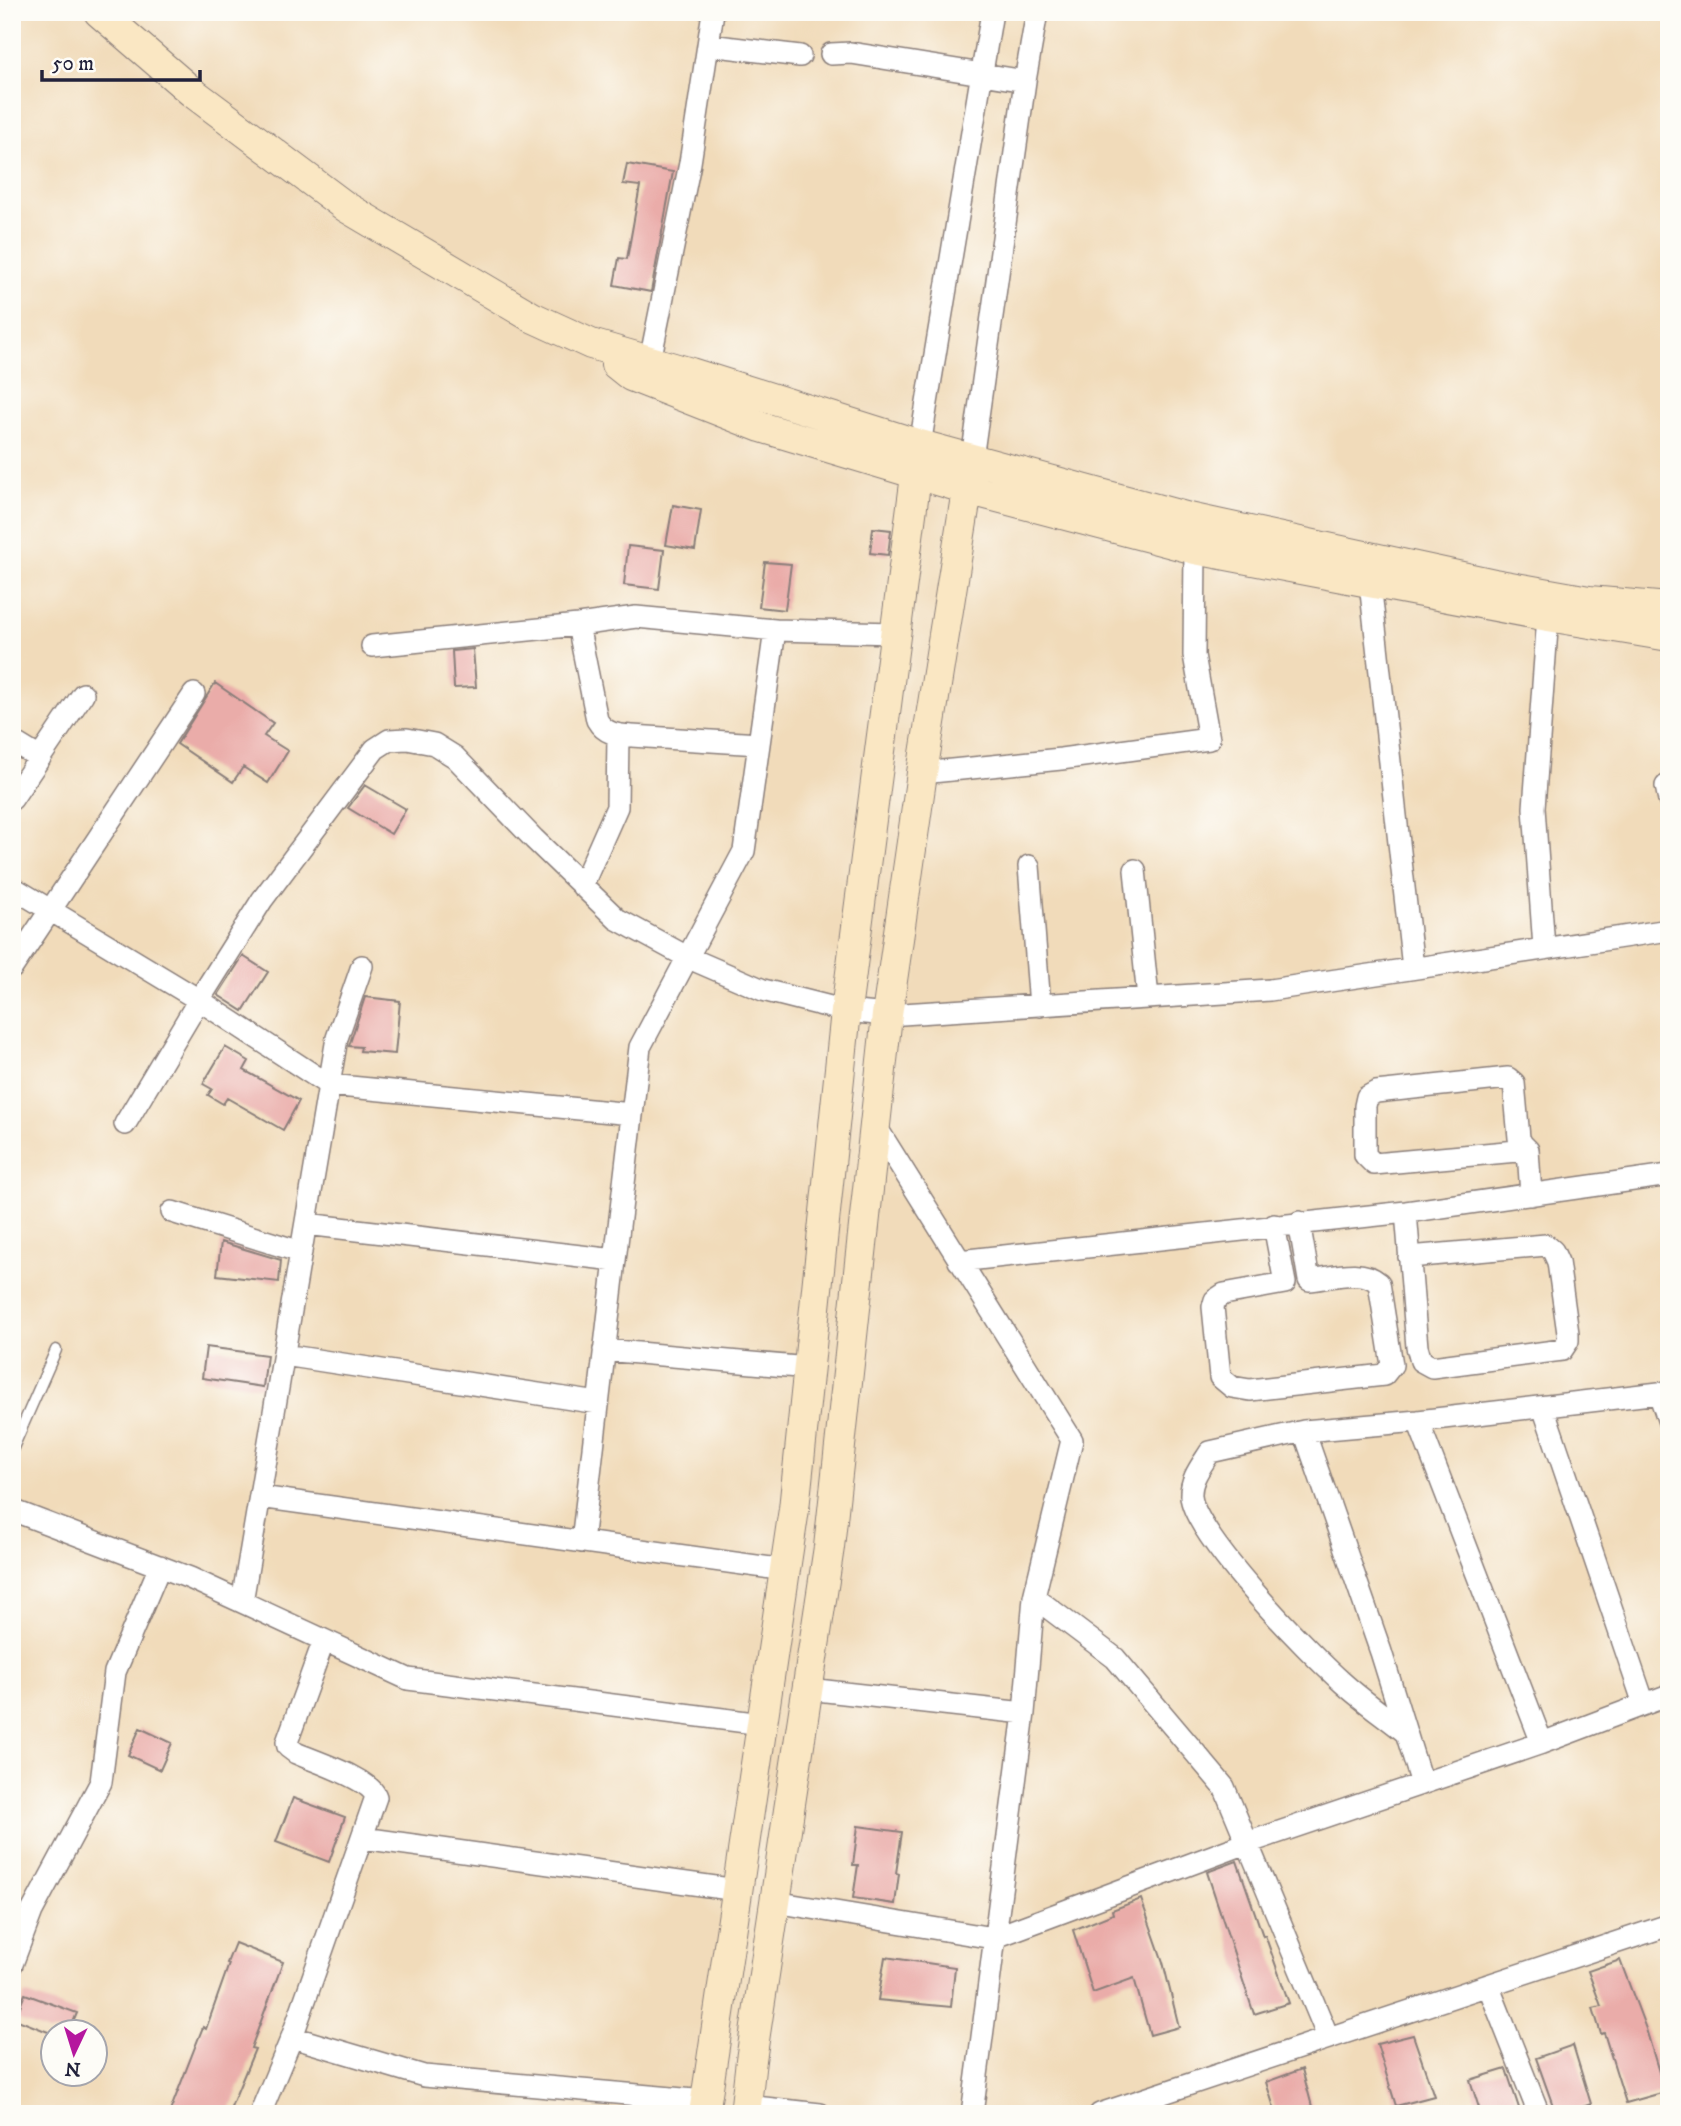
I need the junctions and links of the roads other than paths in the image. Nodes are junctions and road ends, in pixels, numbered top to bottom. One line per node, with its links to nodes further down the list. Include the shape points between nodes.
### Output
1 (99, 12): 10 (street, via 192,92 346,207 532,317 591,344 631,376)
2 (713, 12): 5 (street)
3 (992, 12): 8 (street)
4 (1037, 12): 9 (street)
5 (709, 45): 7 (street); 10 (street, via 690,163)
6 (831, 54): 8 (street, via 851,53)
7 (800, 56)
8 (982, 75): 9 (street); 11 (street)
9 (1025, 81): 12 (street)
10 (645, 367): 11 (street); 13 (street, via 761,427)
11 (920, 445): 12 (street); 13 (street)
12 (972, 459): 14 (street); 17 (street, via 1189,518 1494,584 1590,601)
13 (915, 474): 14 (street); 22 (street)
14 (967, 489): 15 (street); 24 (street)
15 (1195, 549): 16 (street); 31 (street, via 1195,655 1209,739)
16 (1370, 583): 18 (street); 43 (street)
17 (1669, 608)
18 (1548, 616): 21 (street); 39 (street, via 1534,808)
19 (578, 625): 20 (street, via 635,617); 23 (street); 27 (street, via 597,720)
20 (775, 629): 22 (street); 29 (street)
21 (1669, 636)
22 (893, 643): 24 (street); 47 (street)
23 (372, 646)
24 (942, 653): 31 (street)
25 (83, 694): 30 (street)
26 (194, 694): 37 (street)
27 (618, 735): 29 (street); 35 (street, via 617,807)
28 (12, 741): 30 (street)
29 (759, 744): 40 (street, via 744,851)
30 (40, 758): 32 (street)
31 (922, 773): 48 (street)
32 (12, 799)
33 (1029, 866): 46 (street)
34 (1135, 870): 44 (street)
35 (582, 886): 40 (street, via 617,919); 45 (street, via 455,757 434,744 389,740 375,749 262,900)
36 (12, 887): 37 (street)
37 (50, 909): 42 (street); 45 (street)
38 (1669, 930): 39 (street)
39 (1544, 948): 43 (street)
40 (689, 958): 47 (street, via 763,990); 50 (street, via 640,1047)
41 (362, 966): 49 (street, via 337,1038)
42 (12, 968)
43 (1413, 968): 44 (street, via 1270,990)
44 (1149, 998): 46 (street)
45 (199, 1000): 49 (street); 51 (street)
46 (1040, 1006): 48 (street)
47 (846, 1011): 48 (street); 70 (street)
48 (887, 1015): 52 (street)
49 (330, 1085): 50 (street); 59 (street)
50 (632, 1114): 63 (street)
51 (124, 1124)
52 (875, 1125): 64 (street); 85 (street, via 829,1547)
53 (1528, 1150): 53 (street, via 1519,1138 1514,1083 1508,1077 1376,1092 1367,1097 1365,1154 1374,1164); 55 (street)
54 (1669, 1175): 55 (street)
55 (1531, 1195): 57 (street)
56 (172, 1212): 61 (street)
57 (1406, 1212): 58 (street); 62 (street)
58 (1299, 1222): 60 (street); 65 (street)
59 (306, 1224): 61 (street); 63 (street)
60 (1274, 1225): 64 (street); 66 (street)
61 (302, 1252): 69 (street)
62 (1409, 1257): 62 (street, via 1417,1348 1421,1361 1432,1367 1562,1350 1568,1341 1558,1262 1546,1245)
63 (615, 1260): 68 (street)
64 (959, 1261): 82 (street, via 1072,1440)
65 (1309, 1280): 66 (street); 66 (street, via 1357,1274 1379,1283 1392,1365 1384,1375 1250,1390 1224,1382 1215,1300 1224,1294)
66 (1285, 1283)
67 (56, 1350): 76 (lane)
68 (604, 1350): 70 (street); 71 (street)
69 (284, 1355): 71 (street); 77 (street)
70 (809, 1368): 81 (street)
71 (598, 1403): 79 (street)
72 (1543, 1407): 73 (street); 74 (street, via 1659,1394); 87 (street)
73 (1418, 1422): 75 (street); 91 (street)
74 (1669, 1422)
75 (1304, 1431): 90 (street); 90 (street, via 1210,1452 1195,1475 1191,1496 1202,1524 1290,1630 1343,1683)
76 (12, 1450)
77 (260, 1497): 79 (street); 83 (street)
78 (15, 1516): 80 (street)
79 (582, 1542): 81 (street)
80 (160, 1566): 83 (street); 97 (street, via 116,1672 100,1782)
81 (786, 1570): 89 (street)
82 (1034, 1597): 88 (street); 94 (street, via 1115,1658 1224,1787)
83 (242, 1602): 84 (street)
84 (324, 1640): 89 (street, via 408,1679); 93 (street, via 287,1742 296,1753 374,1791)
85 (808, 1689): 88 (street); 96 (street)
86 (1669, 1695): 87 (street)
87 (1644, 1704): 91 (street)
88 (1024, 1713): 99 (street)
89 (762, 1724): 95 (street)
90 (1406, 1733): 92 (street)
91 (1542, 1743): 92 (street)
92 (1422, 1784): 94 (street)
93 (363, 1838): 95 (street); 103 (street)
94 (1247, 1843): 99 (street); 102 (street)
95 (737, 1890): 104 (street)
96 (775, 1902): 99 (street); 105 (street)
97 (20, 1919): 100 (street)
98 (1669, 1925): 101 (street)
99 (993, 1938): 108 (street)
100 (12, 1964)
101 (1488, 1985): 102 (street); 110 (street)
102 (1328, 2037): 109 (street)
103 (292, 2038): 104 (street, via 424,2076); 106 (street)
104 (705, 2107)
105 (745, 2110): 107 (street)
106 (260, 2114)
107 (820, 2114)
108 (972, 2114)
109 (1100, 2114)
110 (1539, 2114)

